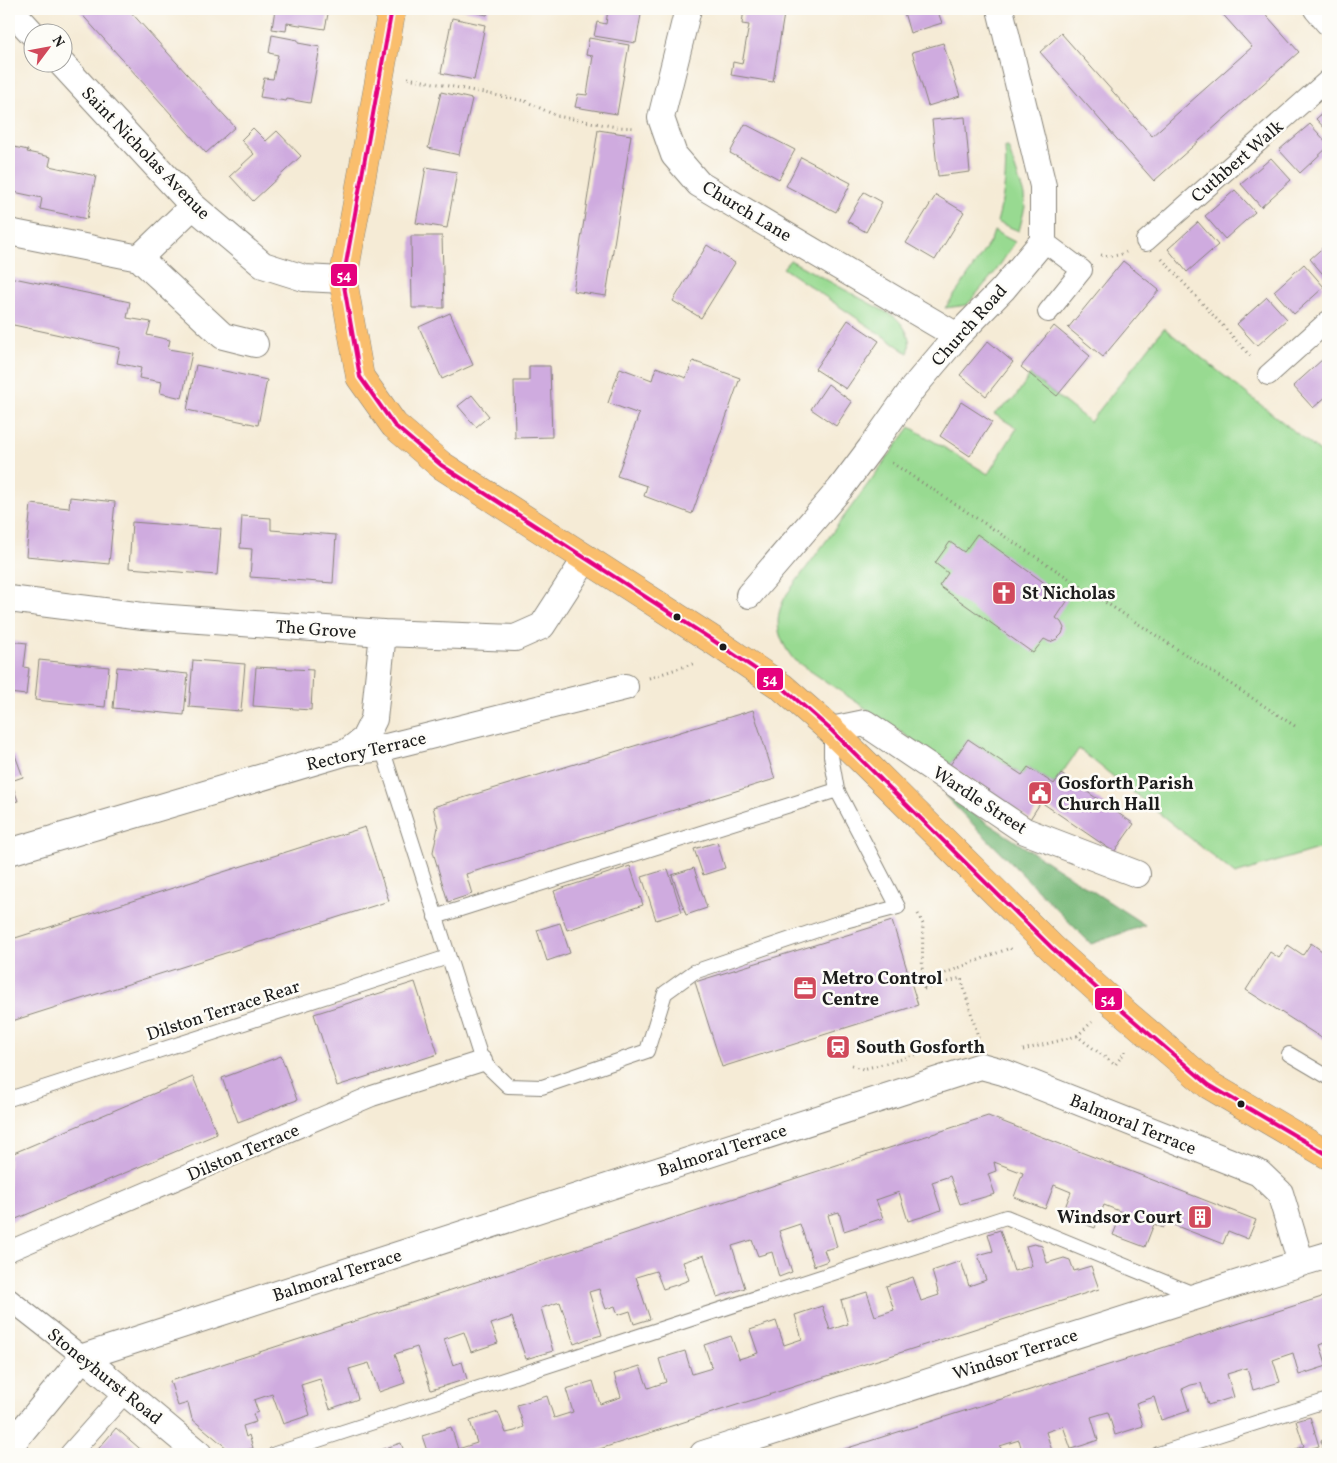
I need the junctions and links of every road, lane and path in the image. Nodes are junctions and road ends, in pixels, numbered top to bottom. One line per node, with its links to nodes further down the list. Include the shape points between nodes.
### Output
1 (10, 9): 6 (street)
2 (392, 9): 9 (main road)
3 (688, 9): 11 (street)
4 (1000, 9): 14 (street, via 1043,186)
5 (1317, 9): 7 (street)
6 (22, 22)
7 (1328, 22)
8 (69, 72): 12 (street, Saint Nicholas Avenue)
9 (380, 72): 11 (path, via 525,101 557,116 617,127 642,129); 18 (main road)
10 (1328, 80): 15 (street, Cuthbert Walk)
11 (661, 118): 21 (street, Church Lane, via 674,155 699,184)
12 (193, 206): 17 (street); 18 (street, Saint Nicholas Avenue, via 263,265 304,278)
13 (9, 232): 17 (street)
14 (1042, 241): 19 (street, via 1082,270); 21 (street, Church Road, via 1003,289)
15 (1146, 241): 16 (path, via 1122,254); 23 (path)
16 (1099, 254)
17 (139, 258): 22 (street, via 224,336)
18 (343, 280): 25 (main road, via 360,377 394,425 441,465)
19 (1048, 312)
20 (1328, 321): 23 (street)
21 (957, 336): 24 (street, Church Road, via 913,388)
22 (255, 344)
23 (1268, 375)
24 (870, 449): 26 (street, Church Road); 31 (path)
25 (586, 558): 28 (street, The Grove, via 542,626 515,638); 29 (main road)
26 (749, 595)
27 (9, 599): 28 (street, The Grove, via 144,616)
28 (383, 633): 34 (street, via 374,719 364,739)
29 (714, 641): 30 (path, via 698,662); 32 (main road, via 782,687)
30 (625, 687): 33 (street, Rectory Terrace)
31 (1298, 728)
32 (830, 730): 35 (lane); 37 (street, Wardle Street, via 865,723 1025,831); 54 (main road, via 1052,948 1209,1085)
33 (382, 748): 34 (street, Rectory Terrace); 38 (lane)
34 (347, 752): 36 (street, Rectory Terrace)
35 (837, 790): 38 (lane); 50 (lane, via 898,907 841,922 694,972 665,993 647,1050 542,1087 508,1086)
36 (9, 852)
37 (1137, 874)
38 (435, 917): 40 (lane)
39 (1010, 948): 45 (path, via 922,982 924,990 961,978 979,1040)
40 (448, 957): 50 (lane); 53 (lane, Dilston Terrace Rear)
41 (1088, 1018): 42 (path)
42 (1092, 1022): 43 (path); 44 (path)
43 (1099, 1028)
44 (1077, 1036): 46 (path, via 1115,1065 1125,1052); 47 (path)
45 (970, 1042)
46 (1119, 1046)
47 (1022, 1051)
48 (924, 1054): 51 (path, via 863,1069)
49 (1289, 1054): 52 (lane)
50 (482, 1062): 55 (street, Dilston Terrace, via 372,1096)
51 (852, 1066)
52 (1328, 1077)
53 (9, 1099)
54 (1328, 1154)
55 (9, 1251)
56 (1328, 1255): 57 (street, Windsor Terrace)
57 (1301, 1263): 58 (street, Windsor Terrace); 60 (street, Balmoral Terrace, via 1280,1193 1259,1174 1003,1072 980,1066)
58 (1198, 1296): 66 (lane, via 1006,1217); 67 (street, Windsor Terrace)
59 (9, 1299): 60 (street, Stoneyhurst Road)
60 (79, 1354): 61 (street, Stoneyhurst Road); 63 (street)
61 (124, 1392): 64 (street); 65 (street, Stoneyhurst Road)
62 (1328, 1400): 68 (lane)
63 (9, 1447)
64 (70, 1454)
65 (199, 1454)
66 (275, 1454)
67 (703, 1454)
68 (1158, 1454)

